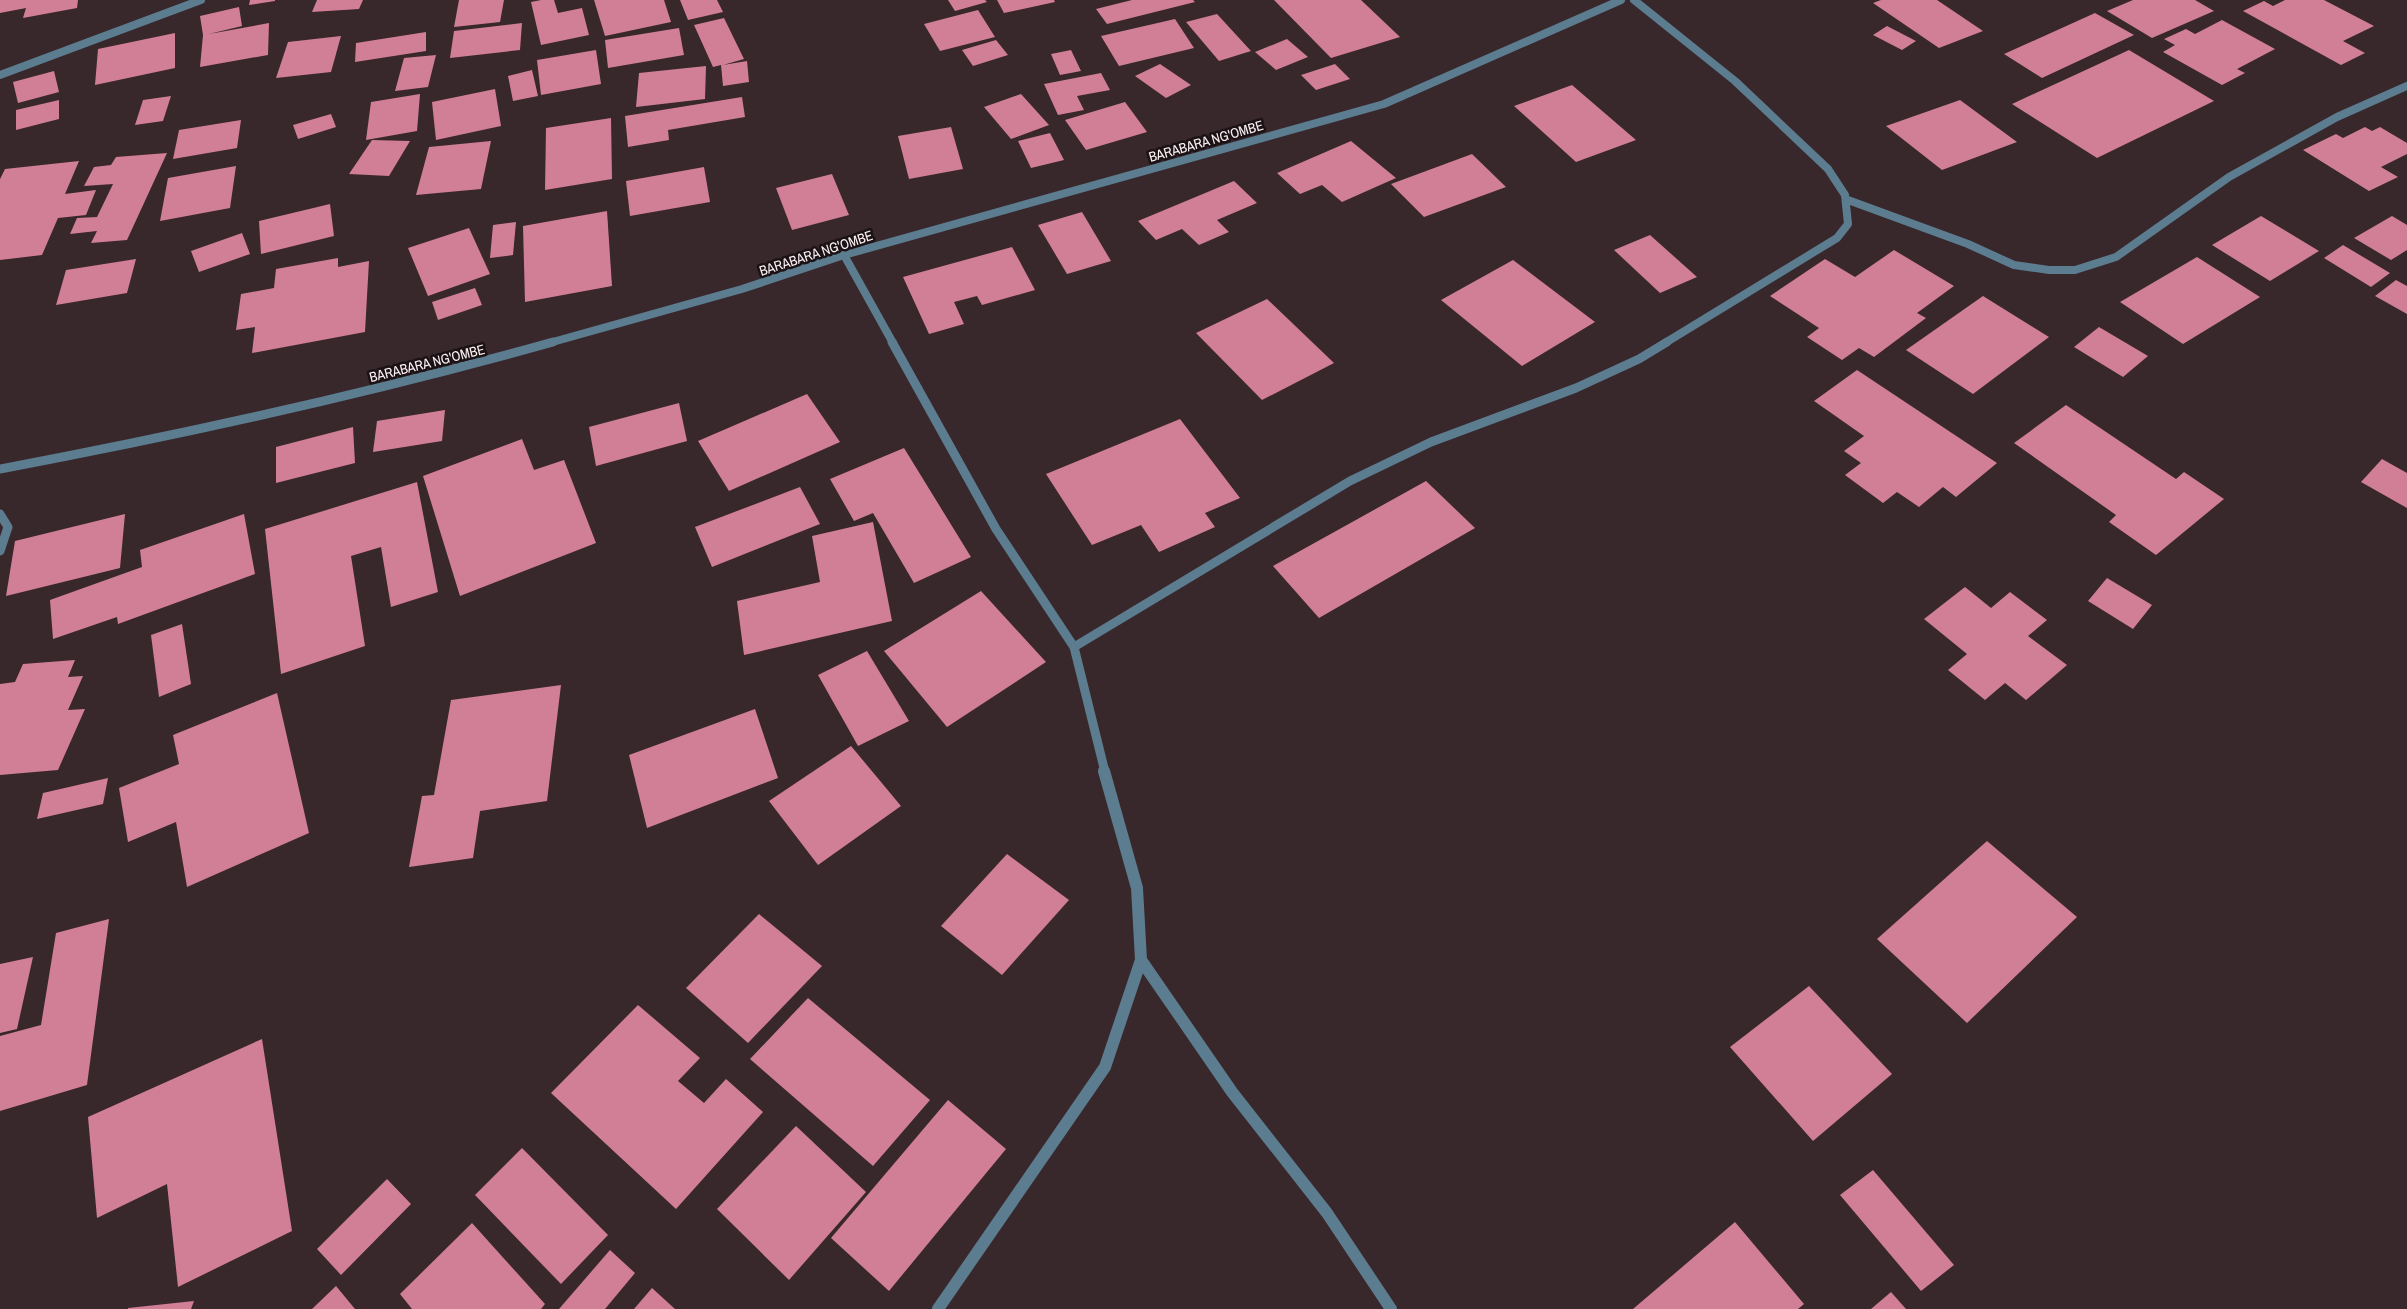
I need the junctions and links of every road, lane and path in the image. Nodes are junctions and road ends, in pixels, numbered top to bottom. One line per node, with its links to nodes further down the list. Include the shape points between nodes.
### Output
1 (202, 0): 4 (street)
2 (1621, 0): 7 (street, BARABARA NG'OMBE, via 1384,104)
3 (1634, 0): 6 (street, via 1749,94 1828,169)
4 (0, 75)
5 (2407, 86): 6 (street, via 2337,118 2229,177 2116,257 2074,270 2014,265 1968,244)
6 (1848, 200): 11 (street, via 1848,224 1837,238 1639,359 1576,388 1384,463)
7 (844, 256): 8 (street, BARABARA NG'OMBE, via 742,290 440,374 159,439); 11 (street, via 996,529)
8 (0, 469)
9 (0, 514): 10 (street, via 8,527)
10 (0, 550)
11 (1074, 647): 12 (street, via 1116,819 1137,888)
12 (1141, 960): 13 (street, via 1105,1067); 14 (street, via 1232,1092 1328,1213)
13 (938, 1309)
14 (1391, 1309)

